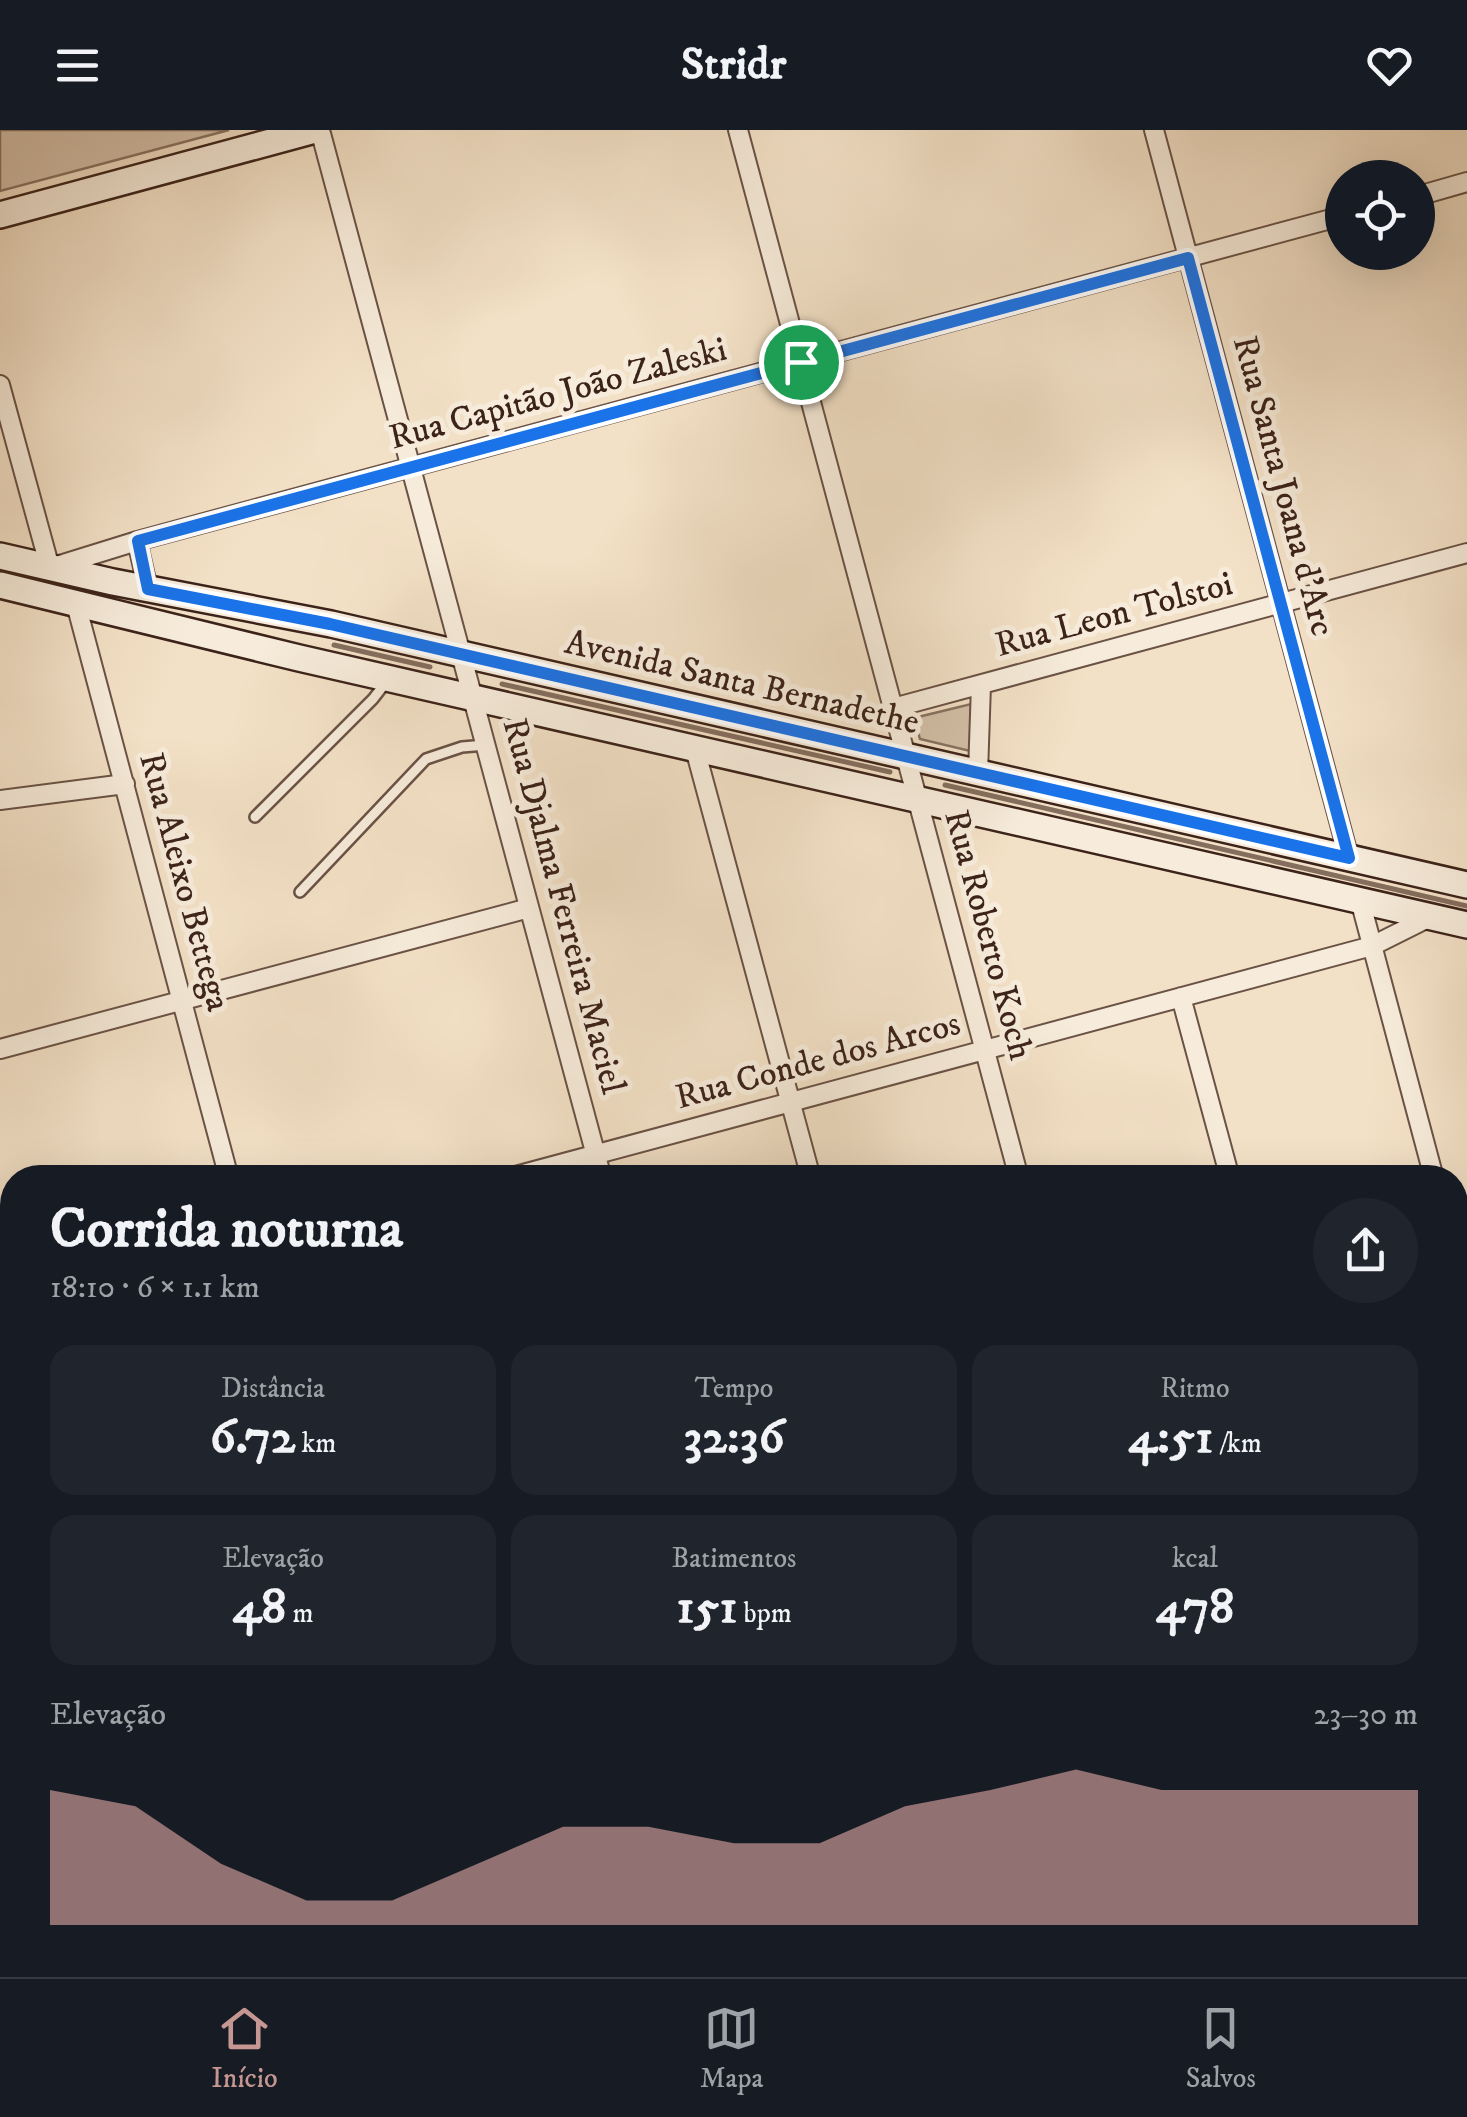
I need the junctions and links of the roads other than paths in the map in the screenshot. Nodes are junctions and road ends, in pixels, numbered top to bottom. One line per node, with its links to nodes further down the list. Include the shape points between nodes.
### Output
1 (317, 130): 6 (main road); 11 (street, Rua Djalma Ferreira Maciel)
2 (738, 130): 9 (street, Rua Roberto Koch)
3 (1154, 130): 8 (street, Rua Santa Joana d'Arc)
4 (1467, 182): 5 (street)
5 (1435, 191)
6 (0, 215)
7 (1325, 221): 8 (street, Rua Capitão João Zaleski)
8 (1188, 258): 9 (street, Rua Capitão João Zaleski); 19 (street, Rua Santa Joana d'Arc)
9 (801, 362): 11 (street, Rua Capitão João Zaleski); 24 (street, Rua Roberto Koch)
10 (0, 386): 15 (street)
11 (411, 467): 12 (street, Rua Capitão João Zaleski); 20 (street, Rua Djalma Ferreira Maciel)
12 (138, 541): 15 (street, Rua Capitão João Zaleski); 17 (street)
13 (1467, 554): 19 (street, Rua Leon Tolstoi)
14 (0, 556): 15 (main road, Avenida Santa Bernadethe)
15 (50, 568): 17 (main road, Avenida Santa Bernadethe)
16 (0, 585): 18 (main road)
17 (148, 589): 20 (main road, Avenida Santa Bernadethe)
18 (76, 604): 21 (main road); 29 (street, Rua Aleixo Bettega)
19 (1281, 604): 22 (street, Rua Leon Tolstoi); 33 (street, Rua Santa Joana d'Arc)
20 (461, 654): 23 (street, Rua Djalma Ferreira Maciel); 27 (main road, Avenida Santa Bernadethe)
21 (388, 679): 23 (main road); 32 (lane)
22 (981, 685): 24 (street, Rua Leon Tolstoi); 28 (street)
23 (473, 698): 25 (street, Rua Djalma Ferreira Maciel); 26 (main road)
24 (894, 708): 27 (street, Rua Roberto Koch)
25 (486, 745): 35 (lane, via 426,759); 37 (street, Rua Djalma Ferreira Maciel)
26 (695, 749): 31 (main road); 45 (street)
27 (906, 756): 28 (main road, Avenida Santa Bernadethe); 31 (street, Rua Roberto Koch)
28 (978, 772): 33 (main road, Avenida Santa Bernadethe)
29 (125, 784): 30 (street); 42 (street, Rua Aleixo Bettega)
30 (0, 800)
31 (918, 800): 36 (main road); 44 (street, Rua Roberto Koch)
32 (256, 816)
33 (1349, 858): 34 (main road, Avenida Santa Bernadethe)
34 (1467, 885)
35 (300, 892)
36 (1360, 900): 38 (main road); 40 (street)
37 (530, 908): 42 (street); 46 (street, Rua Djalma Ferreira Maciel)
38 (1430, 916): 39 (main road); 40 (street, Rua Conde dos Arcos)
39 (1467, 925)
40 (1372, 946): 41 (street, Rua Conde dos Arcos); 53 (street)
41 (1180, 997): 44 (street, Rua Conde dos Arcos); 52 (street)
42 (181, 1000): 43 (street); 47 (street, Rua Aleixo Bettega)
43 (0, 1048)
44 (985, 1050): 45 (street, Rua Conde dos Arcos); 51 (street, Rua Roberto Koch)
45 (790, 1102): 46 (street, Rua Conde dos Arcos); 50 (street)
46 (596, 1154): 48 (street, Rua Conde dos Arcos); 49 (street, Rua Djalma Ferreira Maciel)
47 (225, 1165)
48 (556, 1165)
49 (599, 1165)
50 (807, 1165)
51 (1016, 1165)
52 (1226, 1165)
53 (1431, 1165)

